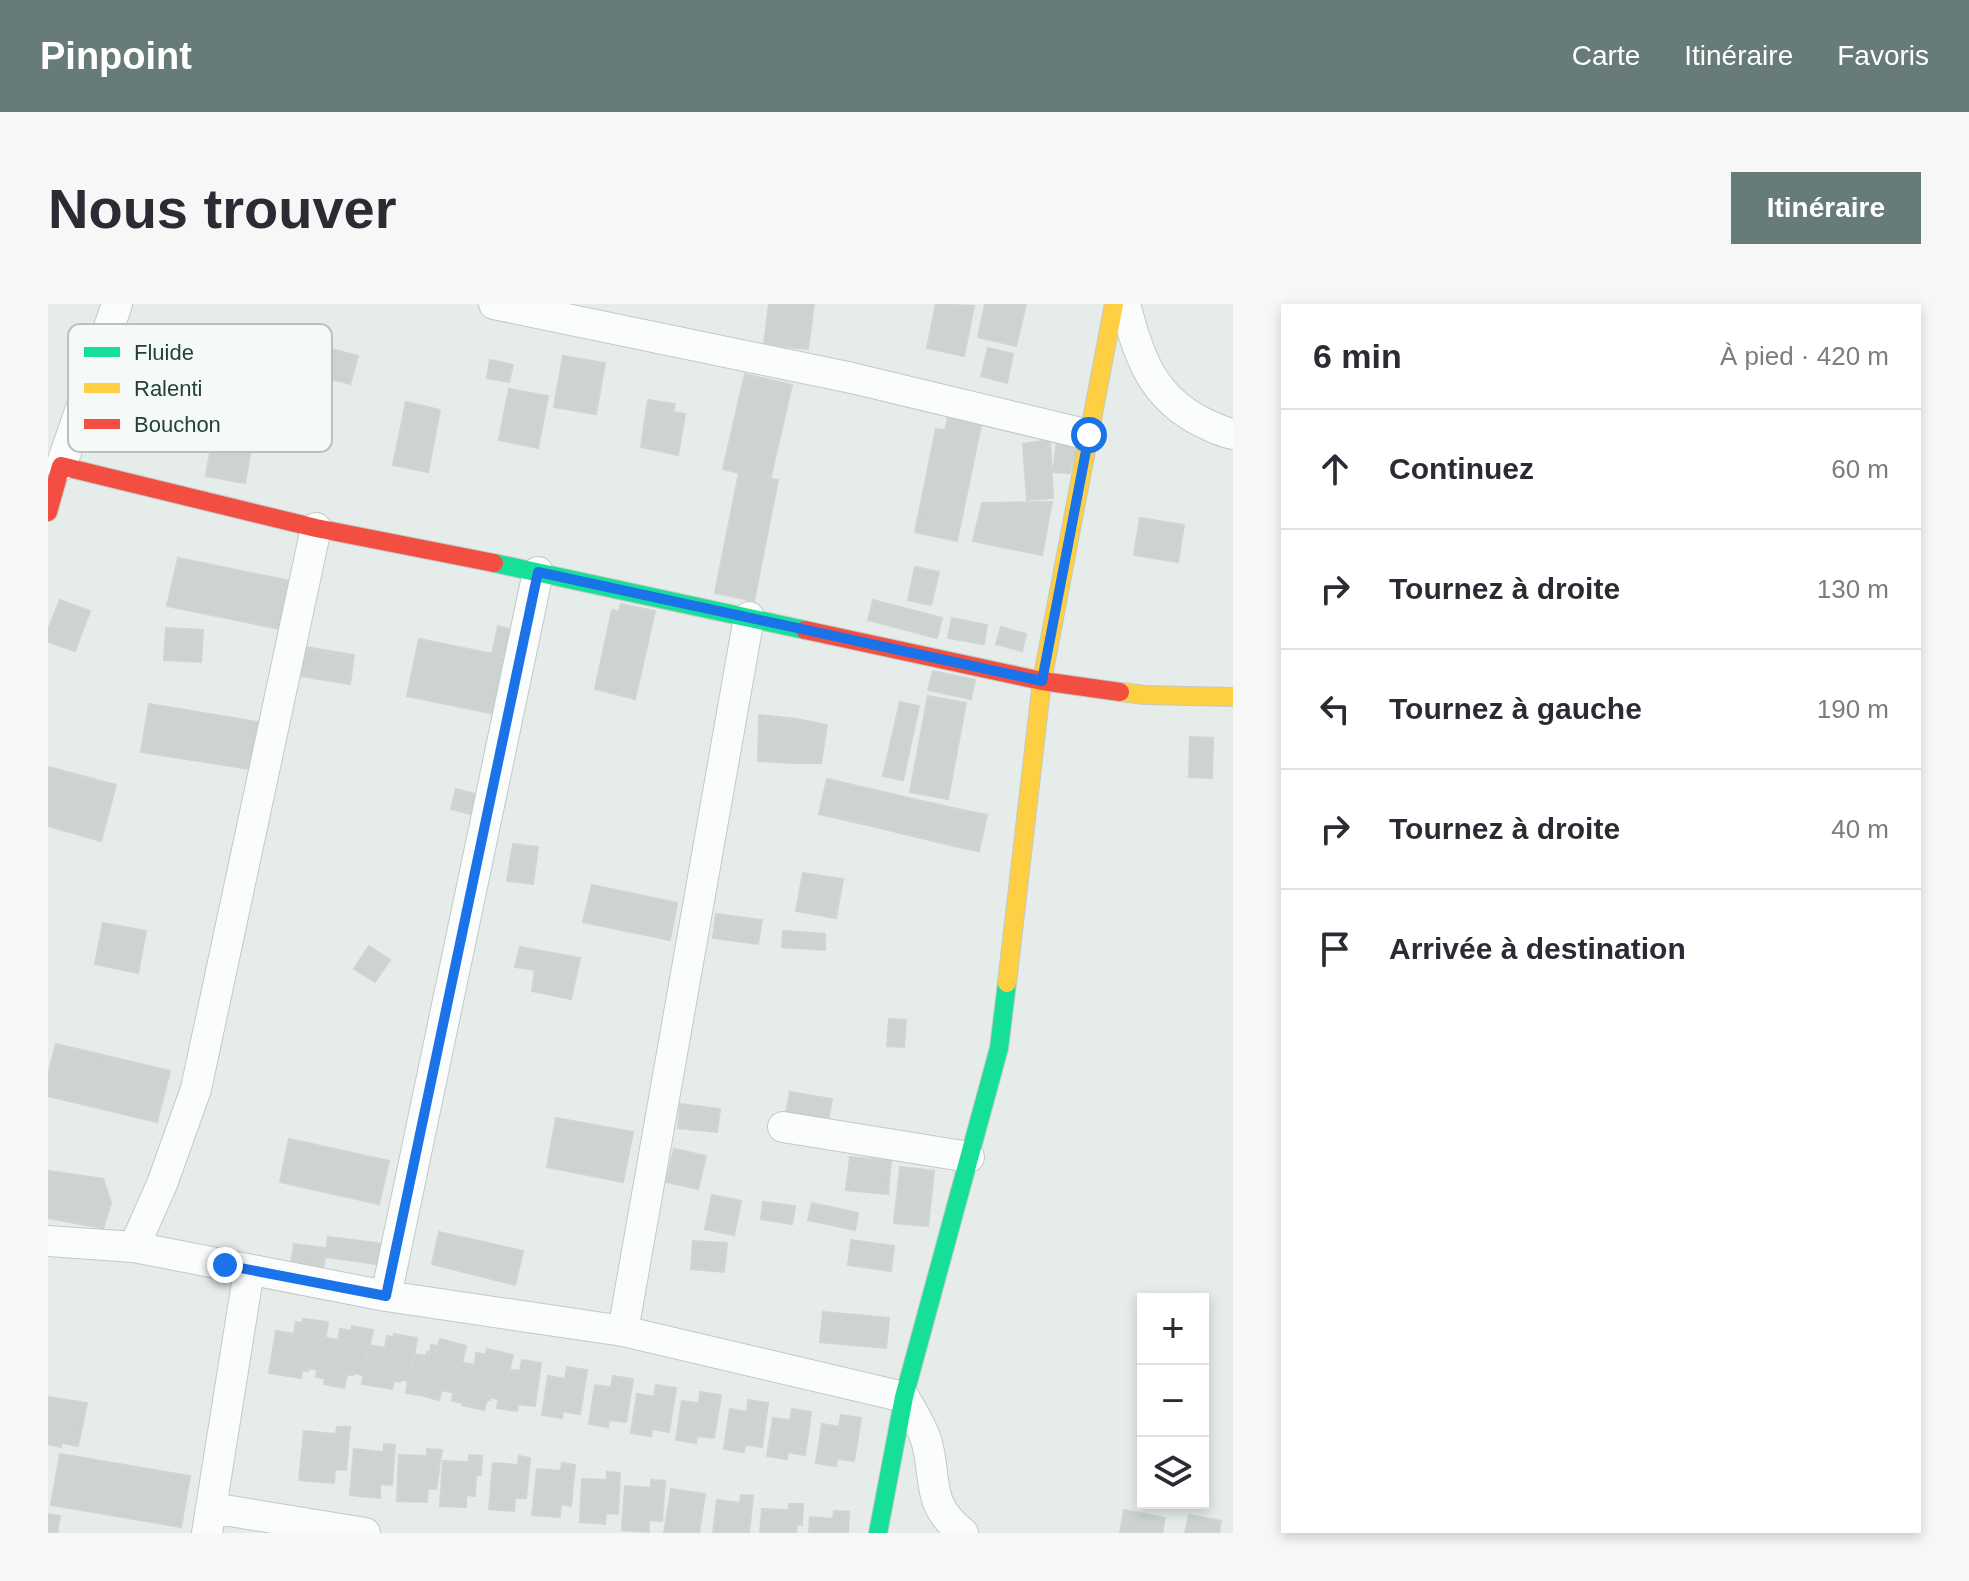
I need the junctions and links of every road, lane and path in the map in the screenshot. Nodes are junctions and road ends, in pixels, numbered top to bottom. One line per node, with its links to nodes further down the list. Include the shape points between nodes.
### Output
1 (117, 304): 5 (street)
2 (494, 304): 7 (street, via 852,378)
3 (1114, 304): 7 (street)
4 (1125, 304): 6 (street, via 1142,360 1159,390 1190,417)
5 (110, 324)
6 (1233, 434)
7 (1089, 435): 14 (street)
8 (68, 446): 9 (street)
9 (61, 466): 10 (street); 11 (street)
10 (48, 512)
11 (316, 528): 12 (street); 19 (street, via 196,1089)
12 (538, 572): 13 (street); 21 (street)
13 (749, 617): 14 (street); 22 (street)
14 (1042, 681): 15 (street, via 1145,695); 17 (street, via 999,1048)
15 (1233, 697)
16 (783, 1127): 17 (street)
17 (969, 1157): 23 (street)
18 (48, 1241): 19 (street)
19 (134, 1247): 20 (street)
20 (249, 1270): 21 (street); 24 (street)
21 (386, 1296): 22 (street)
22 (623, 1331): 23 (street)
23 (904, 1397): 26 (street); 27 (street, via 927,1441 933,1493 948,1522)
24 (210, 1520): 25 (street)
25 (365, 1533)
26 (878, 1533)
27 (963, 1533)

